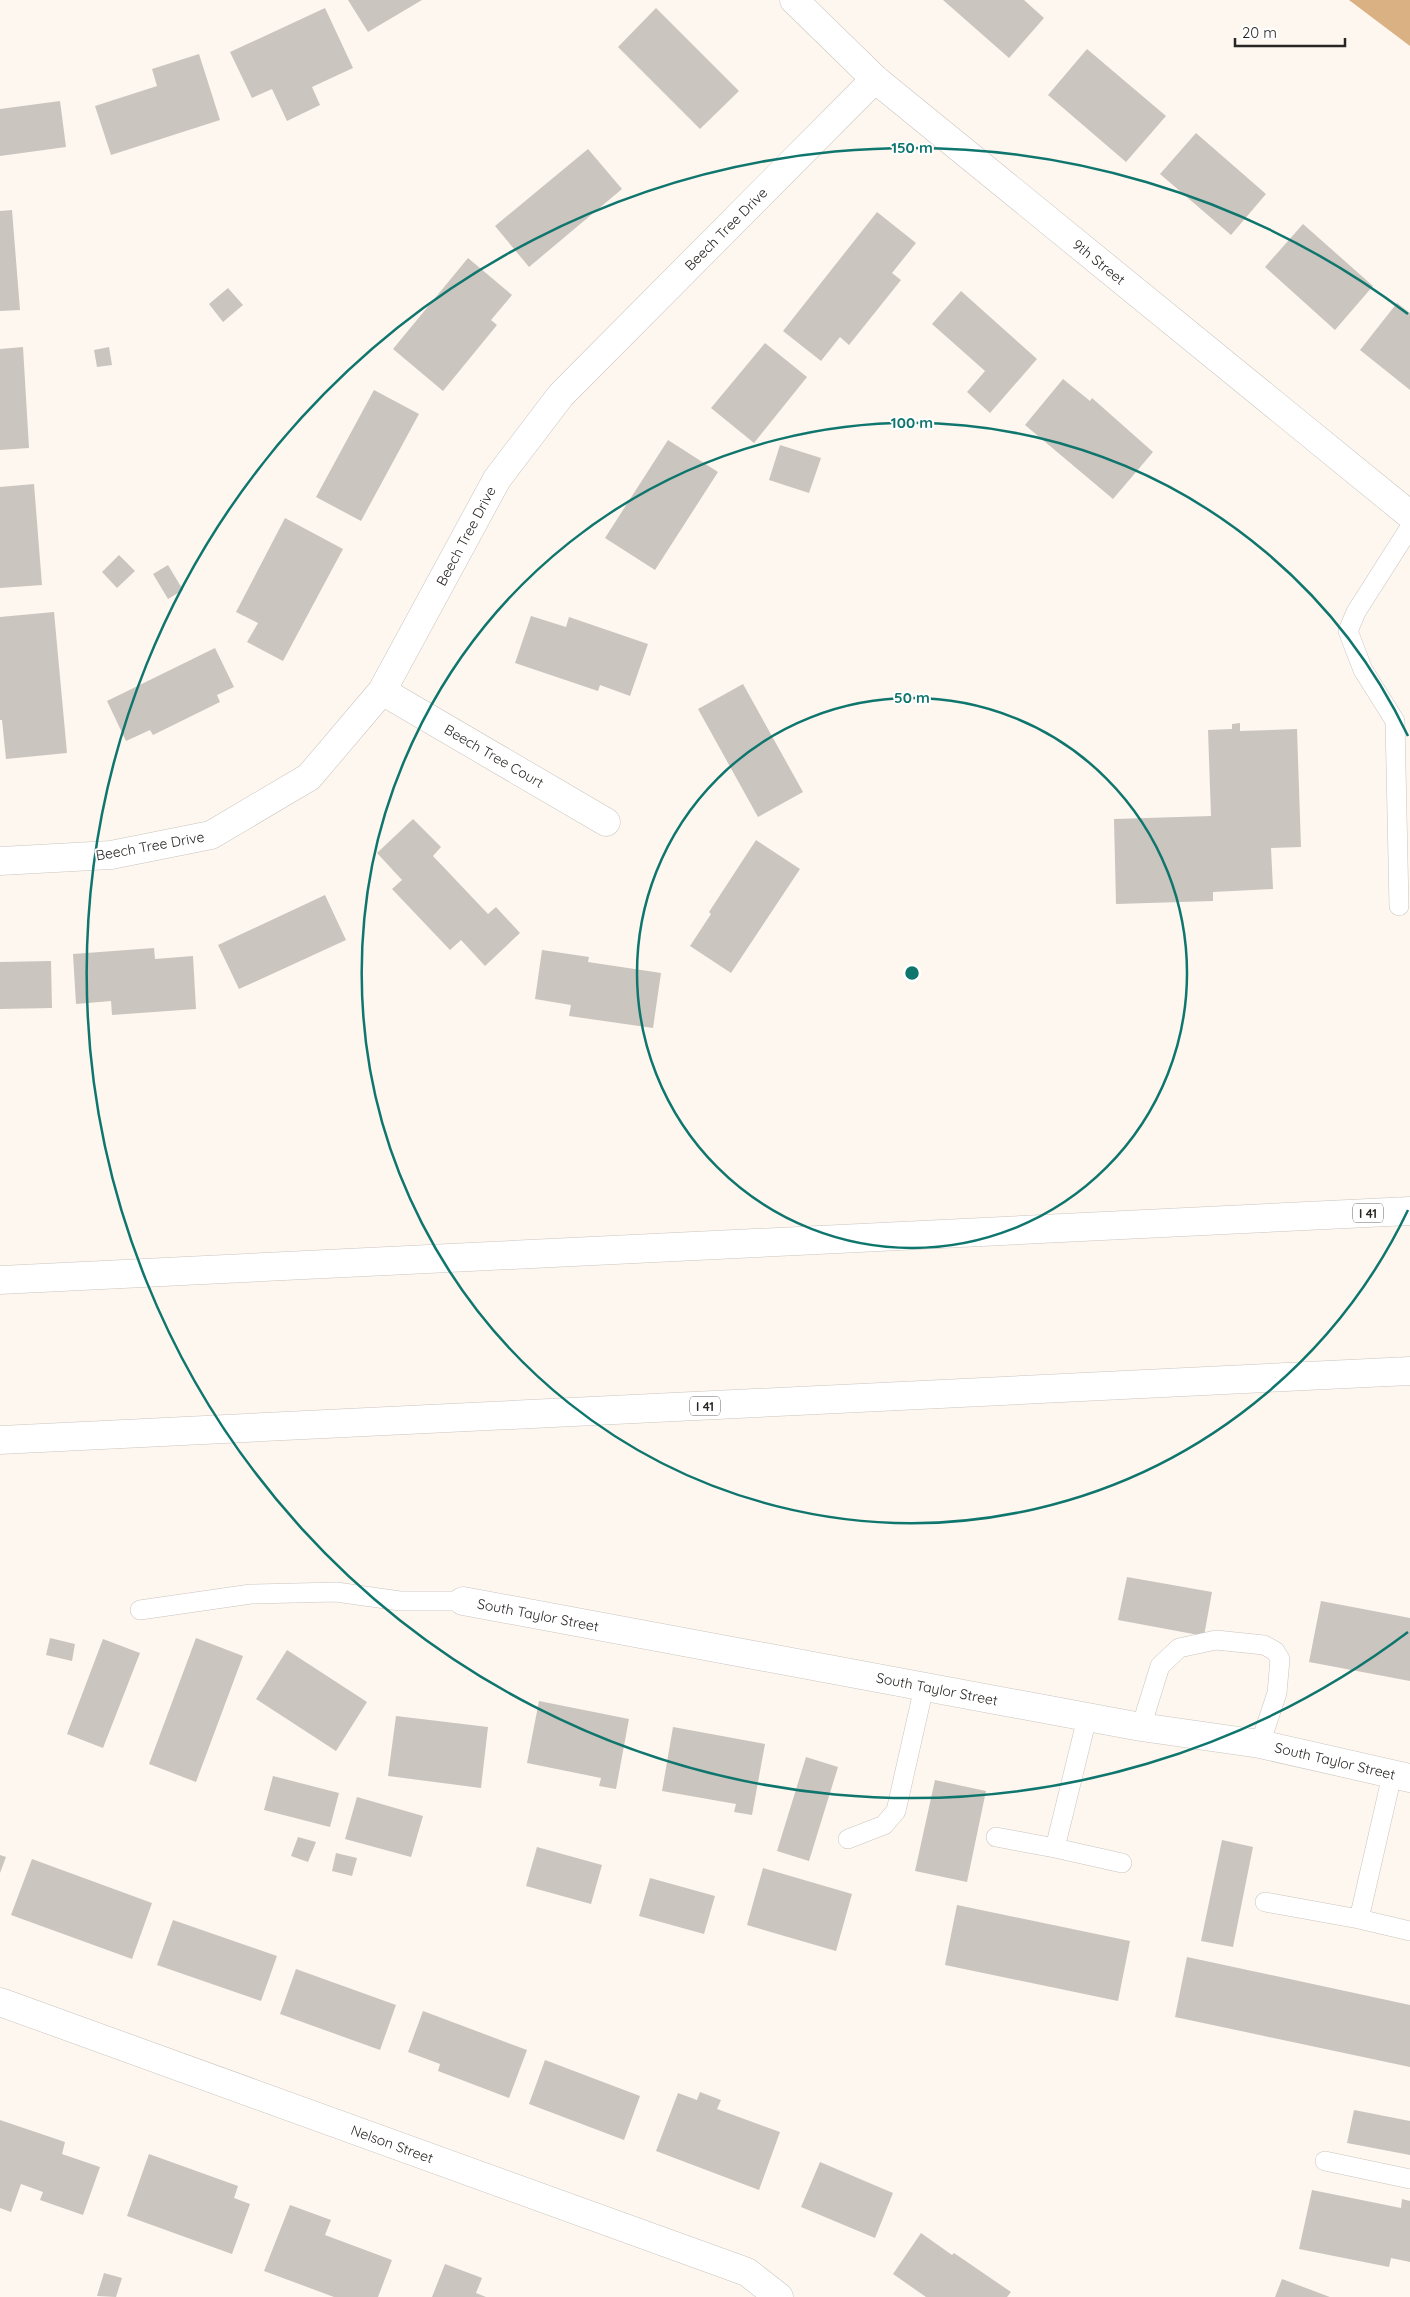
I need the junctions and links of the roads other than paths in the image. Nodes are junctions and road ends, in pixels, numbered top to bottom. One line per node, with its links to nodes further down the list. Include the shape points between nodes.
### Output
1 (794, 0): 2 (main road, 9th Street)
2 (875, 79): 3 (main road, 9th Street); 5 (main road, Beech Tree Drive, via 560,395 497,479)
3 (1410, 515)
4 (1410, 527): 8 (lane, via 1356,612 1348,632 1363,670 1395,721)
5 (382, 690): 6 (main road, Beech Tree Court); 7 (main road, Beech Tree Drive, via 309,777 211,834 111,855)
6 (606, 822)
7 (0, 861)
8 (1399, 906)
9 (1410, 1211): 10 (main road, I 41)
10 (0, 1280)
11 (1410, 1371): 12 (main road, I 41)
12 (0, 1440)
13 (463, 1601): 14 (lane, via 400,1601 336,1592 251,1594); 15 (main road, South Taylor Street)
14 (140, 1610)
15 (924, 1687): 16 (main road, South Taylor Street); 21 (lane, via 896,1812 884,1825)
16 (1087, 1718): 17 (main road, South Taylor Street); 22 (lane)
17 (1141, 1727): 18 (main road, South Taylor Street); 18 (lane, via 1160,1666 1179,1648 1216,1640 1264,1645 1280,1659 1277,1693)
18 (1260, 1744): 19 (main road, South Taylor Street)
19 (1401, 1776): 25 (lane)
20 (996, 1837): 22 (lane)
21 (848, 1839)
22 (1055, 1848): 23 (lane)
23 (1122, 1863)
24 (1265, 1902): 25 (lane)
25 (1359, 1919): 26 (lane)
26 (1410, 1931)
27 (0, 2002): 30 (main road, Nelson Street, via 747,2272)
28 (1326, 2161): 29 (lane)
29 (1410, 2179)
30 (779, 2297)

